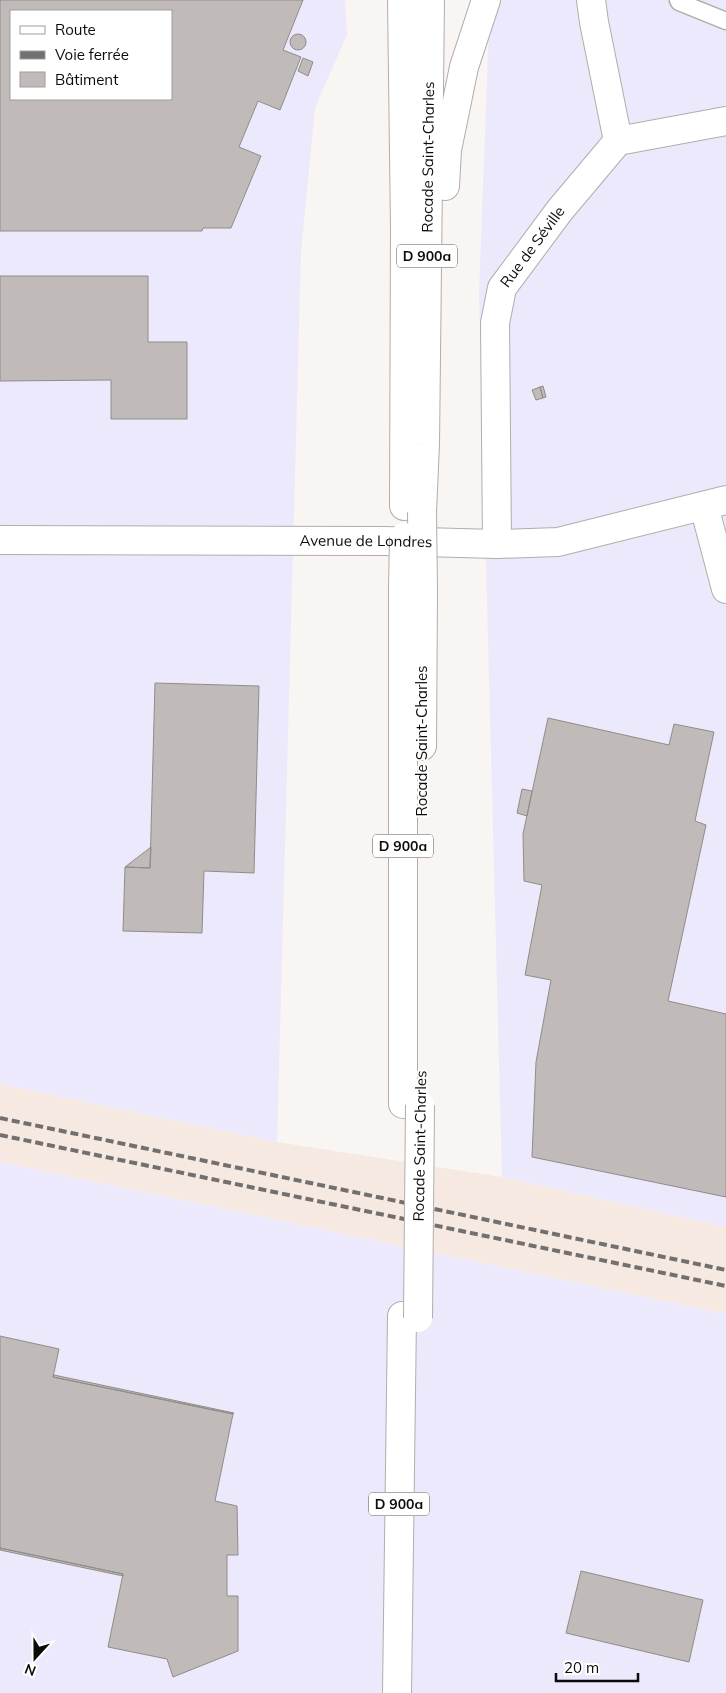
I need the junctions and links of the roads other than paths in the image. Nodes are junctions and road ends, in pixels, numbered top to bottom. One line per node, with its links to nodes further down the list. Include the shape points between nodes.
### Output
1 (402, 0): 11 (main road, Rocade Saint-Charles / D 900a)
2 (430, 0): 9 (main road, Rocade Saint-Charles / D 900a)
3 (486, 0): 9 (main road, via 464,67 447,150)
4 (591, 0): 8 (main road)
5 (678, 0): 6 (lane)
6 (726, 20)
7 (726, 121): 8 (main road)
8 (618, 141): 13 (main road, Rue de Séville, via 560,210 502,288 495,322)
9 (425, 444): 11 (main road, Rocade Saint-Charles / D 900a)
10 (715, 503): 13 (main road, Avenue de Londres, via 558,542); 14 (main road)
11 (413, 511): 15 (main road, Rocade Saint-Charles / D 900a, bridge)
12 (0, 540): 13 (main road, Avenue de Londres)
13 (497, 544)
14 (726, 589)
15 (410, 1317): 16 (main road, Rocade Saint-Charles / D 900a); 17 (main road, Rocade Saint-Charles / D 900a)
16 (397, 1693)
17 (414, 1693)

